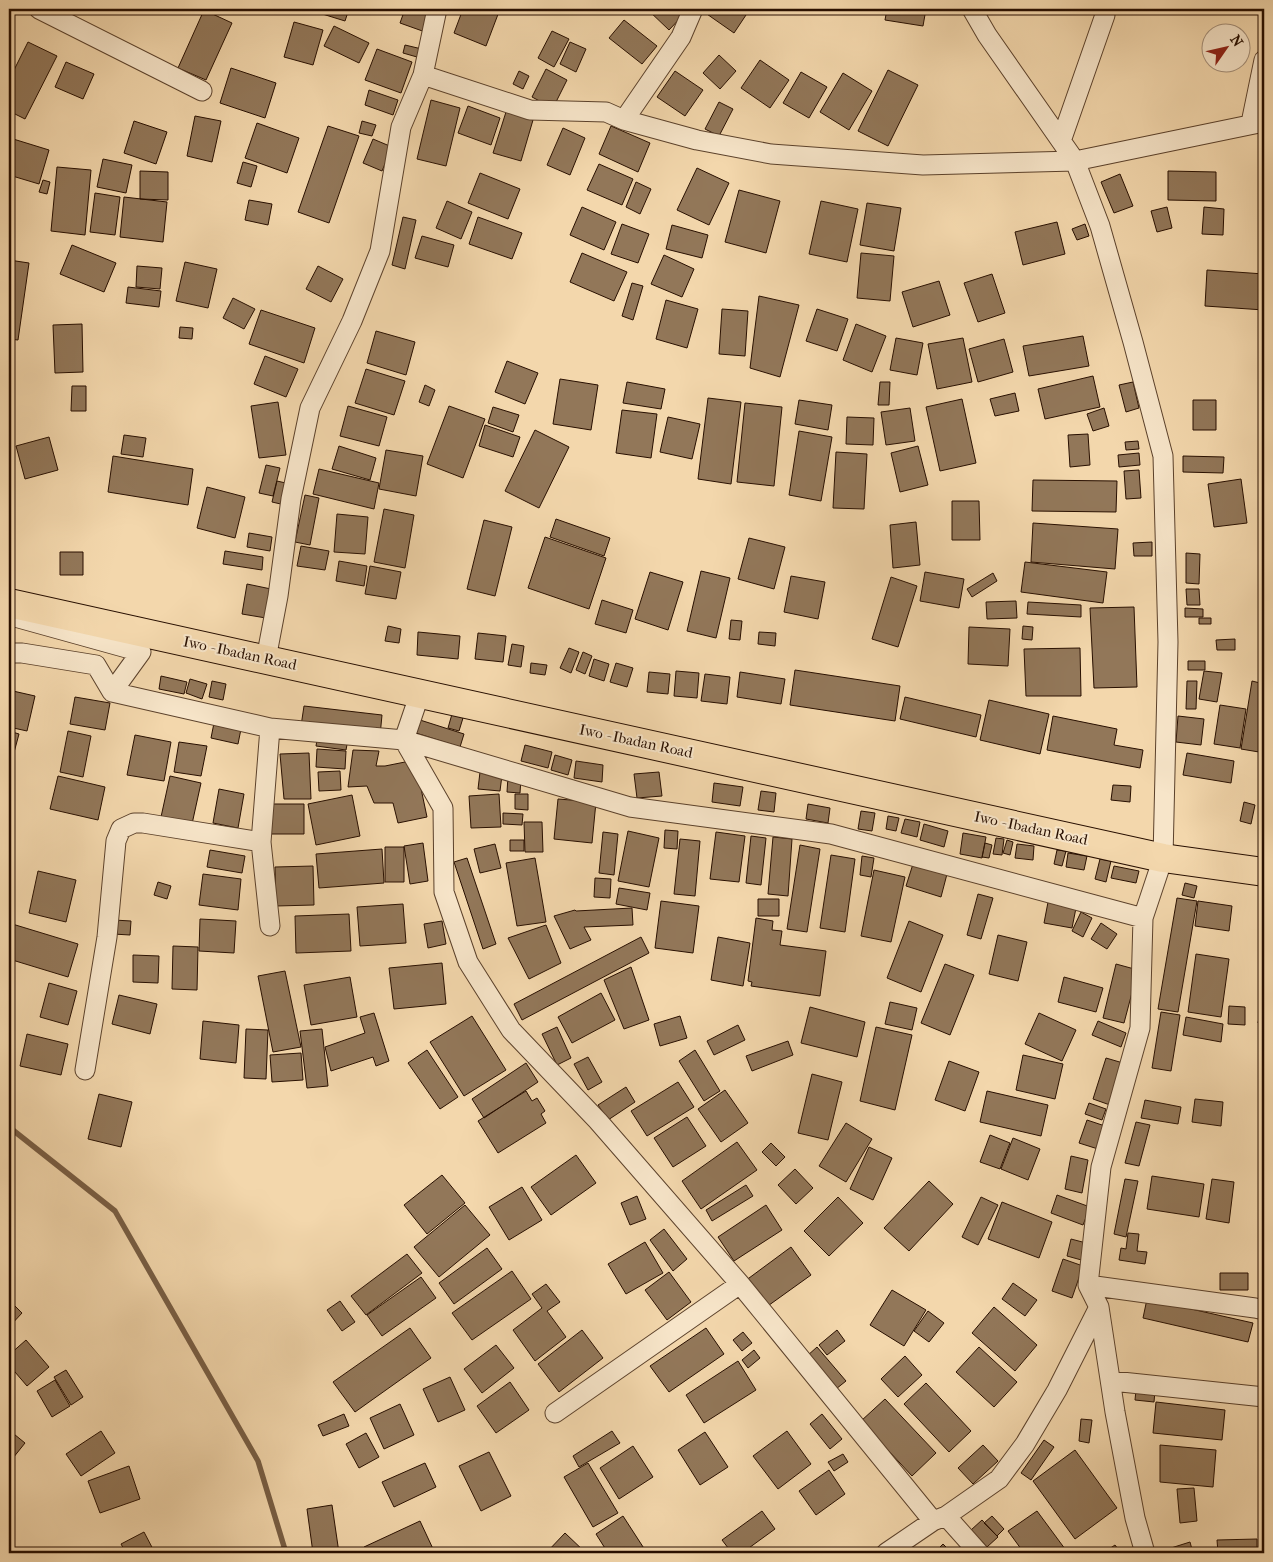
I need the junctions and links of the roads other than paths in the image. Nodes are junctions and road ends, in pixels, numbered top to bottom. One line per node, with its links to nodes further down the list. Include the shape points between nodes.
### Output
1 (39, 9): 8 (street)
2 (437, 9): 7 (street)
3 (694, 9): 9 (street, via 681,37)
4 (972, 9): 11 (street)
5 (1105, 9): 11 (street)
6 (1264, 60): 10 (street)
7 (423, 75): 9 (street, via 530,110 606,112); 16 (street, via 401,128 380,251 352,321 310,408 291,499)
8 (202, 91)
9 (624, 120): 12 (street, via 697,140 771,154 923,165)
10 (1258, 122): 12 (street)
11 (1061, 141): 12 (street)
12 (1075, 161): 22 (street, via 1100,226 1163,456 1168,642)
13 (9, 603): 16 (main road, Iwo - Ibadan Road)
14 (9, 616): 17 (street, via 141,652)
15 (9, 653): 17 (street, via 96,665)
16 (266, 659): 18 (main road, Iwo - Ibadan Road)
17 (112, 692): 19 (street)
18 (420, 693): 20 (street); 22 (main road, Iwo - Ibadan Road)
19 (270, 728): 20 (street); 21 (street)
20 (404, 740): 24 (street, via 630,807 831,834); 27 (street, via 443,808 444,892 468,962 511,1030 598,1121)
21 (261, 842): 25 (street); 26 (street, via 143,823 121,829 116,841 107,937)
22 (1163, 858): 23 (main road, Iwo - Ibadan Road); 24 (street)
23 (1264, 872)
24 (1142, 918): 28 (street, via 1140,1028 1101,1168)
25 (270, 926)
26 (85, 1070)
27 (740, 1284): 33 (street); 34 (street)
28 (1088, 1285): 29 (street); 30 (street)
29 (1099, 1307): 31 (street); 34 (street, via 1057,1390 1025,1444 999,1479)
30 (1264, 1310)
31 (1112, 1381): 32 (street); 37 (street, via 1135,1518)
32 (1264, 1397)
33 (555, 1413)
34 (940, 1519): 35 (street); 36 (street)
35 (886, 1553)
36 (979, 1553)
37 (1145, 1553)

